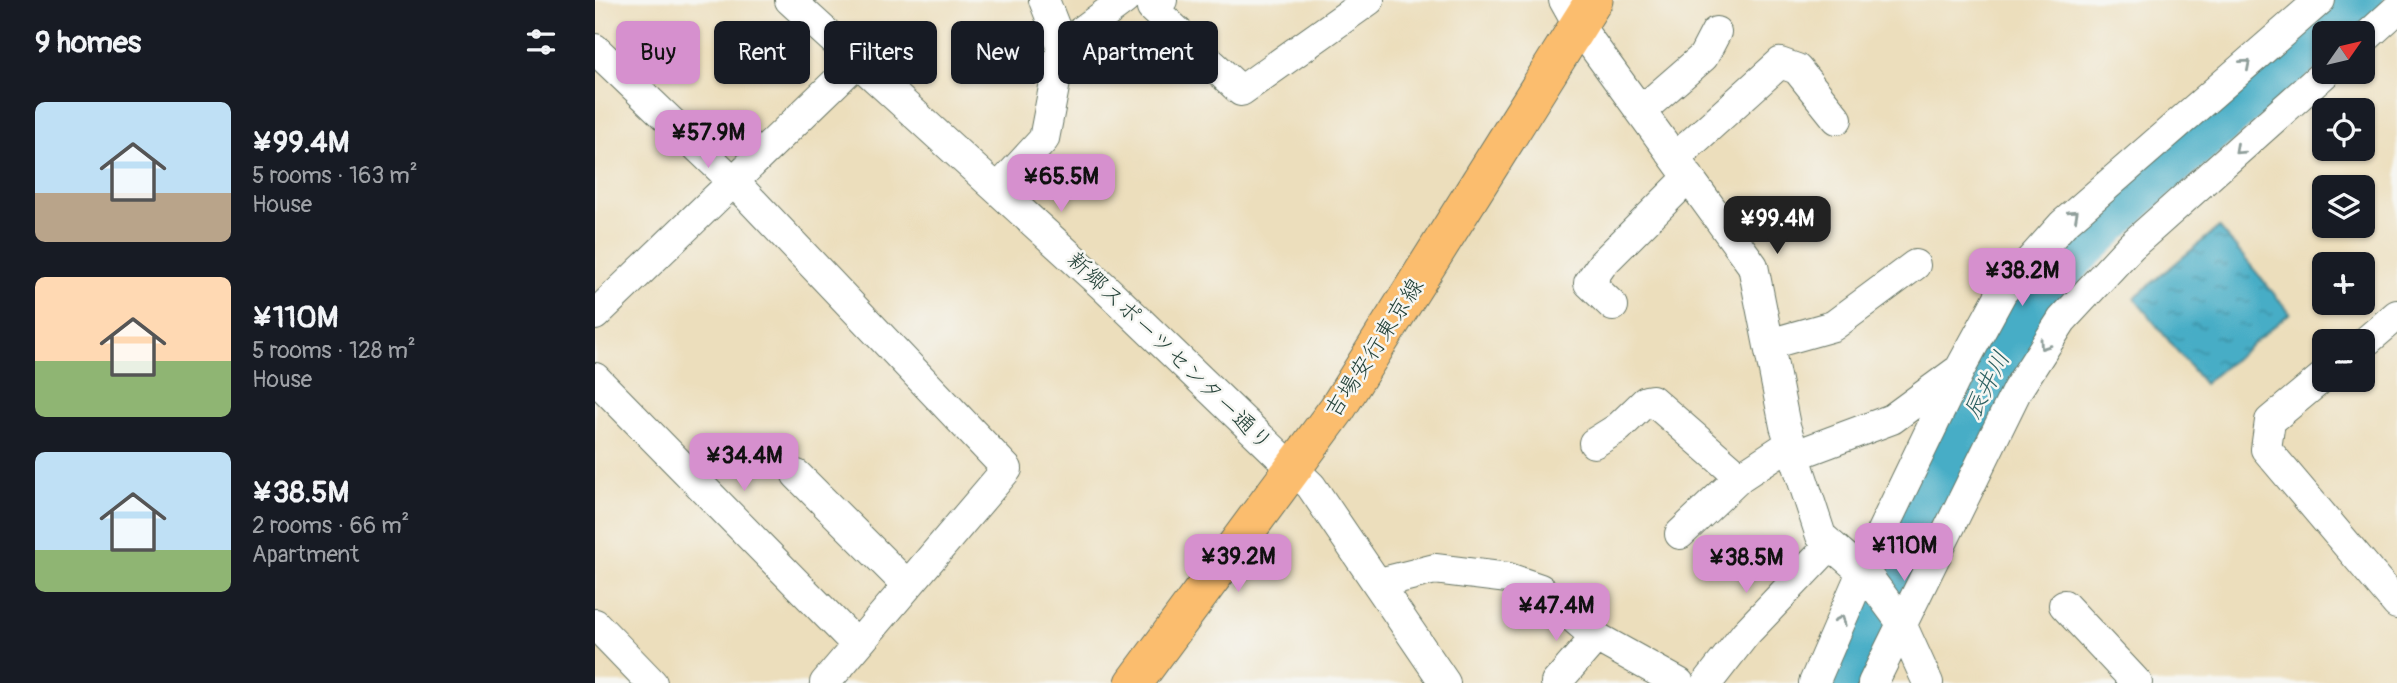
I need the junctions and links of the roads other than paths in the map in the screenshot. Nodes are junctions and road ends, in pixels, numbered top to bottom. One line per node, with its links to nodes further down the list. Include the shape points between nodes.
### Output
1 (790, 0): 10 (street, 新郷スポーツセンター通り)
2 (1044, 0): 12 (street)
3 (1369, 0): 5 (street, via 1241,91)
4 (2320, 0): 29 (street, one-way to 4, via 2002,292 2063,224)
5 (1145, 2): 8 (street)
6 (1579, 8): 18 (street); 34 (main road, 吉場安行東京線, via 1337,409)
7 (2397, 9): 9 (street)
8 (1109, 21)
9 (2375, 29)
10 (824, 31)
11 (1716, 32): 18 (street, via 1703,57)
12 (1058, 36)
13 (595, 49): 21 (street)
14 (1058, 66): 22 (street, via 1044,138)
15 (834, 84): 21 (street)
16 (881, 84): 22 (street, 新郷スポーツセンター通り)
17 (2313, 84): 44 (street, one-way to 44, via 2131,246 2062,320 2017,390)
18 (1641, 111): 20 (street)
19 (1837, 119): 20 (street, via 1797,69 1780,63)
20 (1682, 167): 24 (street, via 1589,283); 28 (street, via 1753,266)
21 (733, 181): 25 (street); 41 (street, via 1007,469)
22 (998, 189): 34 (street, 新郷スポーツセンター通り)
23 (1915, 265): 28 (street, via 1833,326)
24 (1612, 306)
25 (595, 315)
26 (2397, 315): 27 (street)
27 (2375, 334)
28 (1769, 344): 33 (street)
29 (1959, 369): 33 (street, via 1892,419); 39 (street)
30 (595, 378): 47 (street)
31 (2312, 386): 42 (street, via 2270,421 2266,449)
32 (1594, 443): 36 (street, via 1652,400)
33 (1791, 450): 36 (street); 38 (street, via 1821,536)
34 (1294, 469): 40 (street, 新郷スポーツセンター通り, via 1328,508); 50 (main road, 吉場安行東京線)
35 (797, 475): 41 (street)
36 (1740, 477): 37 (street)
37 (1680, 534)
38 (1830, 545): 39 (street); 54 (street, via 1746,633)
39 (1865, 575): 44 (street); 55 (street, one-way to 39)
40 (1380, 583): 46 (street, via 1435,569 1508,578 1540,589); 51 (street, 新郷スポーツセンター通り)
41 (907, 585): 47 (street)
42 (2397, 604)
43 (2064, 605): 58 (street)
44 (1901, 623): 56 (street); 57 (street)
45 (595, 624): 48 (street)
46 (1596, 636): 52 (street); 53 (street)
47 (856, 644): 49 (street)
48 (652, 683)
49 (825, 683)
50 (1134, 683)
51 (1445, 683)
52 (1556, 683)
53 (1679, 683)
54 (1707, 683)
55 (1814, 683)
56 (1873, 683)
57 (1928, 683)
58 (2137, 683)

